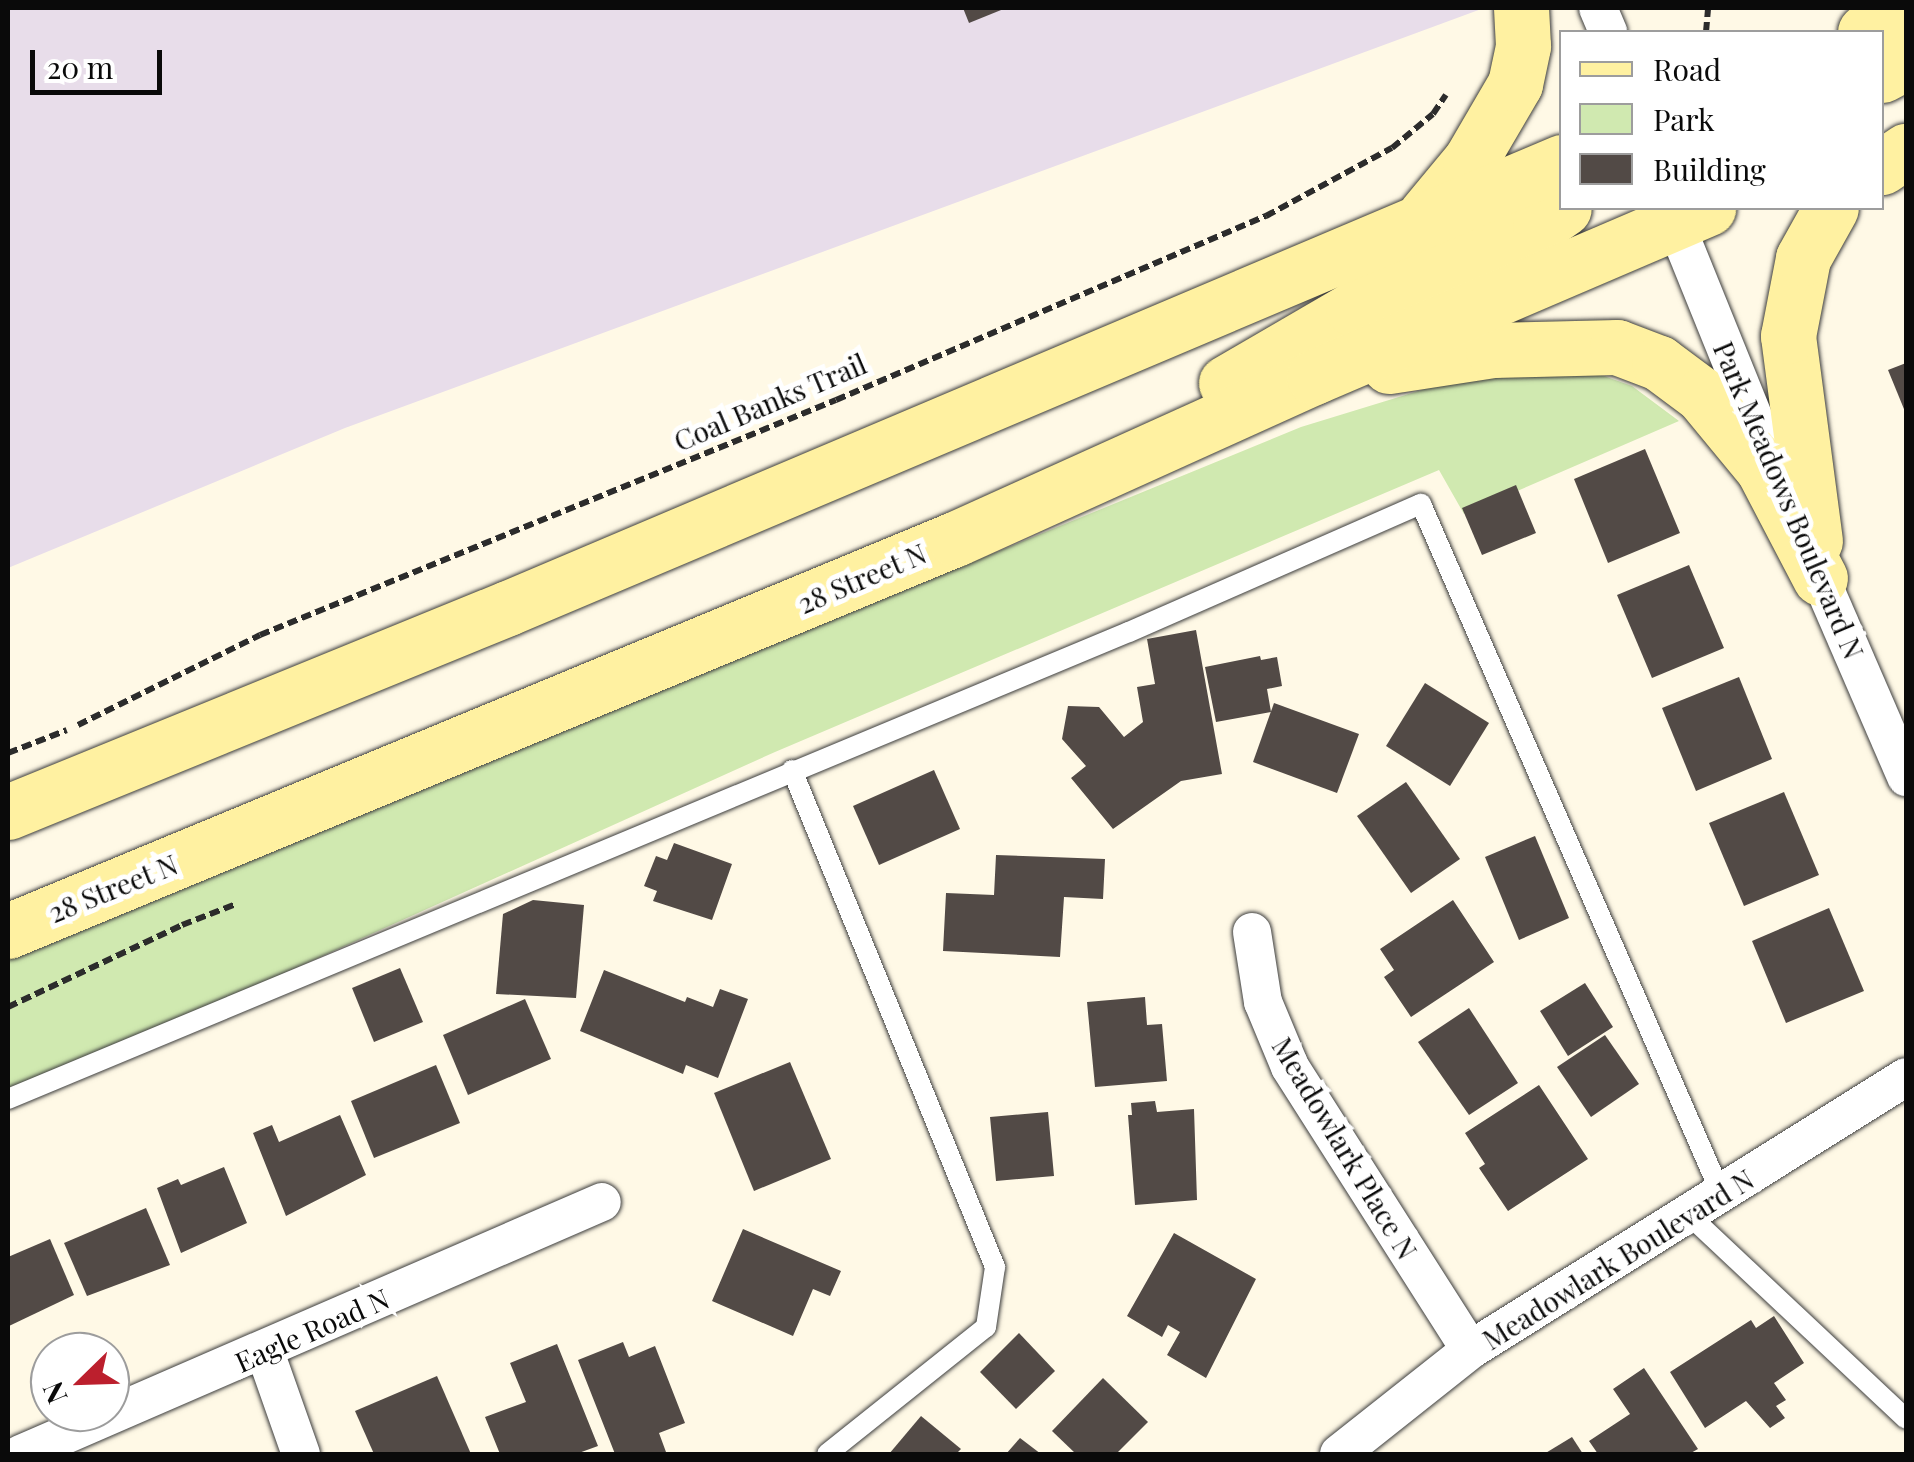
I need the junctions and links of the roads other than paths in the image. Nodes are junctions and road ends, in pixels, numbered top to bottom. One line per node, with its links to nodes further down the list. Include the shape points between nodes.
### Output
1 (1521, 8): 12 (main road, via 1515,84 1470,160)
2 (1906, 15): 3 (main road)
3 (1870, 30)
4 (1906, 62): 5 (main road)
5 (1884, 74)
6 (1906, 151): 8 (main road)
7 (1559, 163): 12 (main road)
8 (1884, 166)
9 (1561, 210): 14 (main road, via 1353,309)
10 (1830, 210): 15 (main road, via 1803,258 1788,336)
11 (1683, 211): 13 (main road, 28 Street N); 15 (street, Park Meadows Boulevard N)
12 (1420, 220): 18 (main road, via 508,608)
13 (1314, 377): 14 (main road, 28 Street N); 15 (main road, via 1492,350 1617,347 1658,363 1702,395 1763,468)
14 (955, 539): 19 (main road, 28 Street N)
15 (1820, 578): 17 (street, Park Meadows Boulevard N)
16 (792, 770): 22 (lane); 24 (lane, via 1421,504); 30 (lane, via 995,1267 986,1328)
17 (1906, 777)
18 (8, 812)
19 (8, 931)
20 (1252, 932): 25 (street, Meadowlark Place N, via 1263,1002 1290,1067)
21 (1906, 1077): 24 (street, Meadowlark Boulevard N)
22 (8, 1099)
23 (602, 1202): 26 (street, Eagle Road N)
24 (1706, 1206): 25 (street, Meadowlark Boulevard N); 27 (lane)
25 (1470, 1350): 31 (street, Meadowlark Boulevard N)
26 (265, 1352): 28 (street, Eagle Road N); 29 (street)
27 (1906, 1419)
28 (21, 1454)
29 (301, 1454)
30 (828, 1454)
31 (1339, 1454)

